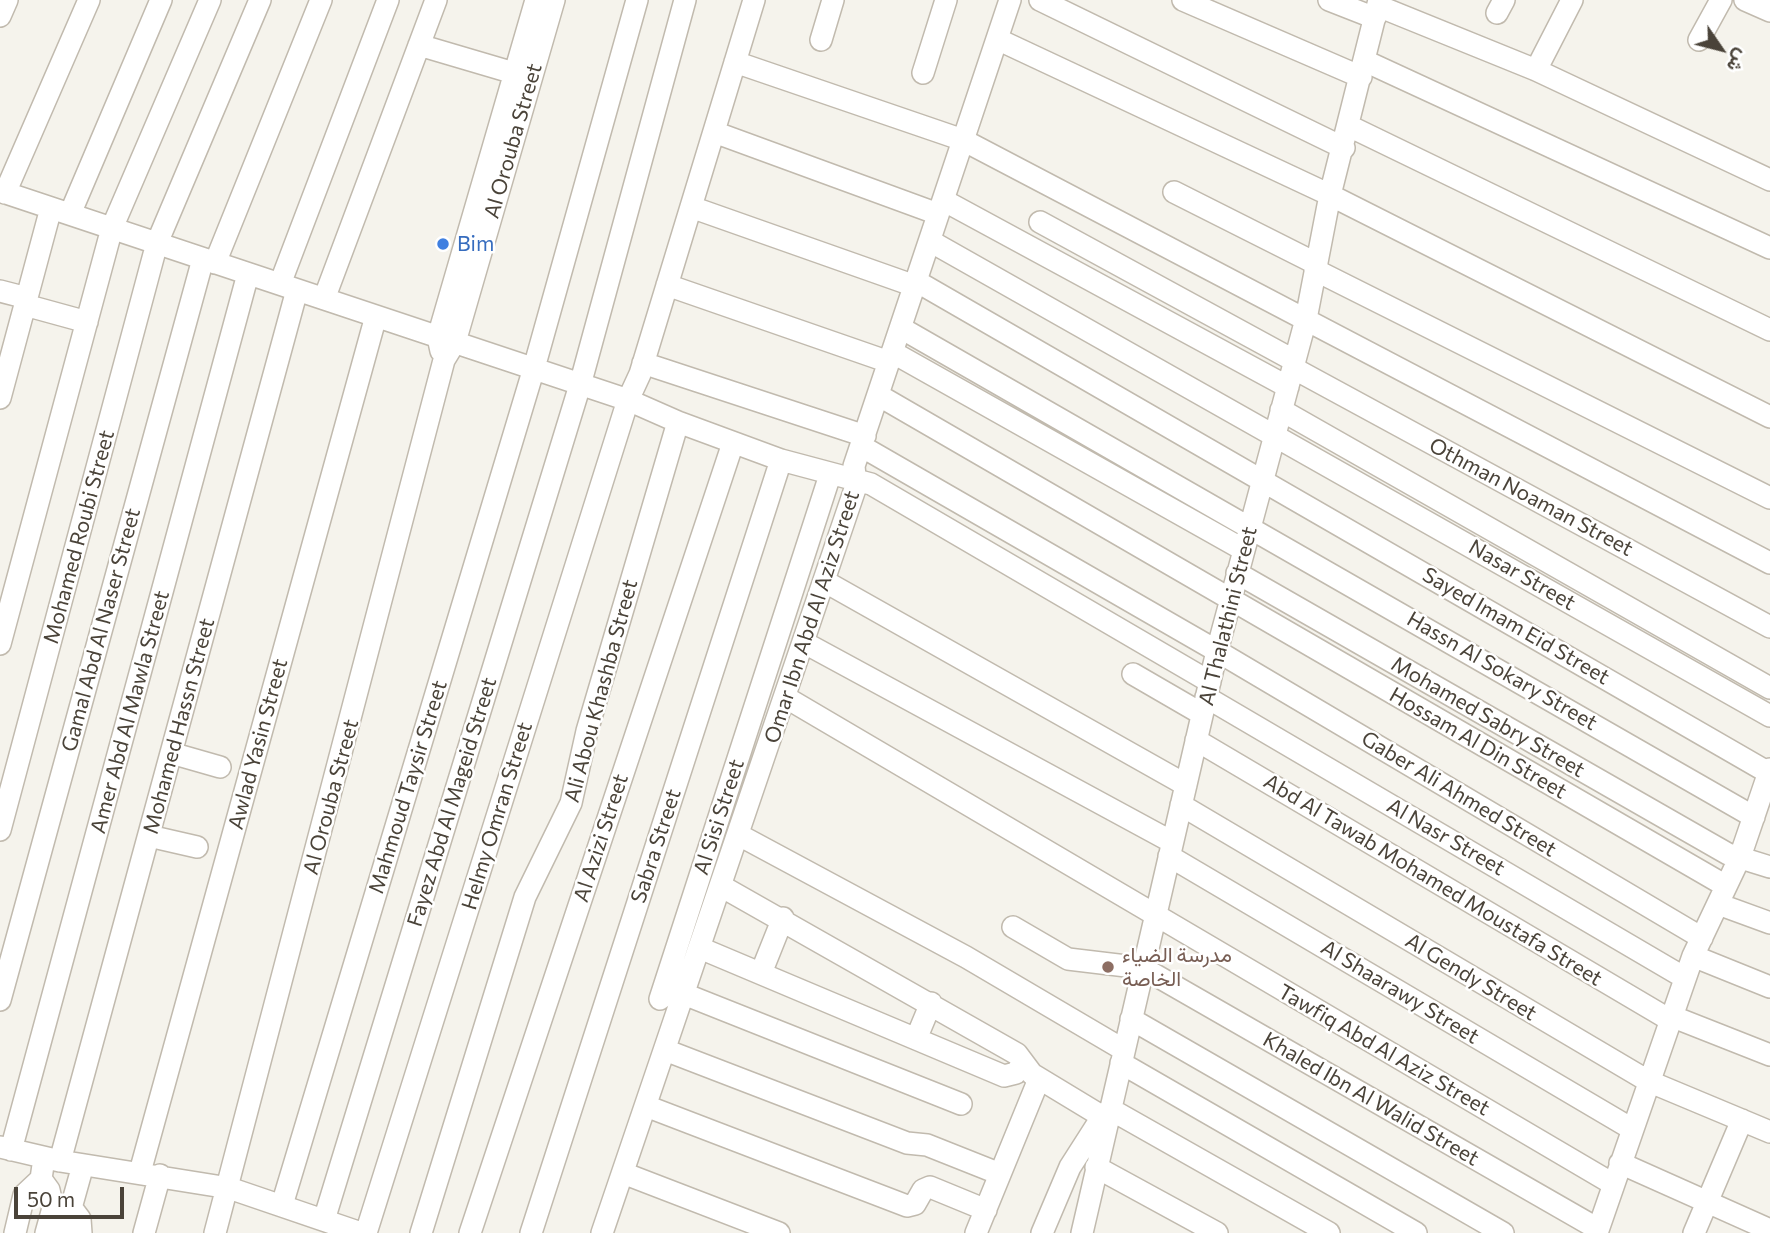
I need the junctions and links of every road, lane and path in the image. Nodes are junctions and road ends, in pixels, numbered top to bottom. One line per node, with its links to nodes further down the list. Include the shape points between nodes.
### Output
1 (7, 0): 25 (street)
2 (89, 0): 40 (street)
3 (161, 0): 45 (street)
4 (210, 0): 47 (street)
5 (260, 0): 49 (street)
6 (321, 0): 51 (street, Gamal Abd Al Naser Street)
7 (388, 0): 56 (street, Mohamed Hassn Street)
8 (436, 0): 29 (street)
9 (536, 0): 33 (street, Al Orouba Street)
10 (554, 0): 65 (street, Al Orouba Street)
11 (637, 0): 69 (street, Mahmoud Taysir Street)
12 (685, 0): 71 (street, Fayez Abd Al Mageid Street)
13 (754, 0): 30 (street, Helmy Omran Street)
14 (833, 0): 27 (street)
15 (946, 0): 34 (street)
16 (1010, 0): 26 (street, Omar Ibn Abd Al Aziz Street)
17 (1040, 0): 38 (street)
18 (1183, 0): 31 (street)
19 (1329, 0): 23 (street)
20 (1572, 0): 32 (street)
21 (1721, 0): 28 (street)
22 (1745, 0): 24 (street)
23 (1377, 8): 31 (street, Al Thalathini Street); 32 (street)
24 (1770, 11)
25 (0, 16)
26 (997, 39): 37 (street, Omar Ibn Abd Al Aziz Street); 42 (street)
27 (821, 40)
28 (1699, 40)
29 (419, 45): 33 (street); 58 (street)
30 (735, 62): 36 (street, Helmy Omran Street); 37 (street)
31 (1363, 69): 35 (street, Al Thalathini Street); 50 (street)
32 (1536, 70): 39 (street)
33 (514, 73): 65 (street, Al Orouba Street)
34 (923, 73)
35 (1349, 126): 38 (street, Al Thalathini Street); 64 (street)
36 (714, 132): 43 (street, Helmy Omran Street); 44 (street)
37 (963, 140): 44 (street, Omar Ibn Abd Al Aziz Street); 61 (street)
38 (1344, 148): 42 (street, Al Thalathini Street)
39 (1770, 180)
40 (3, 192): 45 (street)
41 (1174, 192): 52 (street)
42 (1329, 195): 52 (street, Al Thalathini Street); 76 (street)
43 (691, 207): 54 (street, Sayed Imam Eid Street); 55 (street, Helmy Omran Street)
44 (941, 207): 48 (street, Omar Ibn Abd Al Aziz Street); 70 (street)
45 (61, 211): 47 (street); 59 (street)
46 (1040, 222): 70 (street)
47 (112, 228): 49 (street); 62 (street)
48 (930, 241): 54 (street, Omar Ibn Abd Al Aziz Street); 78 (street, Nasar Street)
49 (157, 243): 51 (street); 108 (street, Mohamed Roubi Street)
50 (1770, 248)
51 (209, 261): 53 (street); 129 (street, Gamal Abd Al Naser Street)
52 (1316, 267): 61 (street, Al Thalathini Street); 85 (street)
53 (248, 274): 56 (street); 146 (street, Amer Abd Al Mawla Street)
54 (915, 283): 63 (street, Omar Ibn Abd Al Aziz Street); 83 (street, Sayed Imam Eid Street)
55 (667, 285): 66 (street); 68 (street, Helmy Omran Street)
56 (288, 287): 58 (street); 102 (street, Mohamed Hassn Street)
57 (0, 291): 59 (street)
58 (324, 299): 60 (street)
59 (26, 302): 62 (street); 67 (street)
60 (376, 316): 65 (street); 151 (street, Awlad Yasin Street)
61 (1306, 319): 70 (street, Al Thalathini Street); 88 (street)
62 (87, 322): 94 (street)
63 (901, 328): 66 (street, Omar Ibn Abd Al Aziz Street); 86 (street, Hassn Al Sokary Street)
64 (1770, 330)
65 (446, 346): 69 (street); 155 (street, Al Orouba Street)
66 (891, 357): 72 (street, Omar Ibn Abd Al Aziz Street); 87 (street)
67 (5, 358): 73 (street)
68 (643, 363): 74 (street, Helmy Omran Street); 79 (street, Gaber Ali Ahmed Street)
69 (534, 368): 71 (street); 157 (street, Mahmoud Taysir Street)
70 (1292, 372): 75 (street, Al Thalathini Street); 92 (street, Othman Noaman Street)
71 (580, 385): 74 (street); 161 (street, Fayez Abd Al Mageid Street)
72 (878, 395): 79 (street, Omar Ibn Abd Al Aziz Street); 91 (street, Hossam Al Din Street)
73 (0, 398)
74 (628, 400): 77 (street); 172 (street, Helmy Omran Street)
75 (1281, 410): 78 (street, Al Thalathini Street); 97 (street)
76 (1770, 418)
77 (678, 422): 80 (street); 173 (street, Ali Abou Khashba Street, via 587,731 571,803 525,897)
78 (1275, 435): 83 (street, Al Thalathini Street); 100 (street, Nasar Street)
79 (863, 441): 84 (street, Omar Ibn Abd Al Aziz Street, via 854,466); 95 (street, Gaber Ali Ahmed Street)
80 (733, 443): 81 (street); 174 (street, Al Azizi Street)
81 (781, 460): 82 (street); 175 (street, Sabra Street)
82 (830, 475): 84 (street); 128 (street, Al Sisi Street)
83 (1262, 480): 86 (street, Al Thalathini Street); 104 (street, Sayed Imam Eid Street)
84 (857, 482): 90 (street, Omar Ibn Abd Al Aziz Street); 99 (street, via 878,488)
85 (1770, 498)
86 (1250, 526): 87 (street, Al Thalathini Street); 107 (street, Hassn Al Sokary Street)
87 (1244, 550): 89 (street, Al Thalathini Street)
88 (1770, 563)
89 (1237, 573): 91 (street, Al Thalathini Street); 113 (street, Mohamed Sabry Street)
90 (824, 581): 93 (street, Omar Ibn Abd Al Aziz Street); 105 (street, Al Gendy Street)
91 (1230, 600): 95 (street, Al Thalathini Street); 116 (street, Hossam Al Din Street)
92 (1770, 627)
93 (803, 642): 98 (street, Omar Ibn Abd Al Aziz Street); 112 (street, Al Shaarawy Street)
94 (0, 644)
95 (1217, 650): 99 (street, Al Thalathini Street); 121 (street, Gaber Ali Ahmed Street)
96 (1133, 674): 99 (street)
97 (1770, 688)
98 (785, 697): 109 (street, Omar Ibn Abd Al Aziz Street); 117 (street, Tawfiq Abd Al Aziz Street)
99 (1206, 698): 101 (street, Al Thalathini Street); 125 (street, Al Nasr Street)
100 (1770, 716)
101 (1196, 740): 105 (street, Al Thalathini Street); 131 (street, Abd Al Tawab Mohamed Moustafa Street)
102 (171, 753): 103 (street); 110 (street, Mohamed Hassn Street)
103 (220, 767)
104 (1769, 771): 106 (street)
105 (1183, 795): 112 (street, Al Thalathini Street); 139 (street, Al Gendy Street)
106 (1766, 795): 107 (street)
107 (1754, 817): 113 (street)
108 (0, 830)
109 (739, 835): 115 (street, Omar Ibn Abd Al Aziz Street); 136 (street, via 966,957)
110 (149, 836): 111 (street); 149 (street, Mohamed Hassn Street)
111 (197, 847)
112 (1171, 849): 117 (street, Al Thalathini Street); 144 (street, Al Shaarawy Street)
113 (1740, 856): 114 (street, Mohamed Sabry Street); 116 (street)
114 (1770, 867)
115 (721, 886): 118 (street); 122 (street, Omar Ibn Abd Al Aziz Street)
116 (1722, 895): 119 (street, Hossam Al Din Street); 121 (street)
117 (1155, 915): 123 (street, Al Thalathini Street); 154 (street, Tawfiq Abd Al Aziz Street)
118 (783, 918): 124 (street); 130 (street)
119 (1770, 923)
120 (1013, 927): 123 (street, via 1068,959)
121 (1698, 947): 125 (street); 126 (street, Gaber Ali Ahmed Street)
122 (700, 948): 124 (street); 127 (street, Omar Ibn Abd Al Aziz Street)
123 (1143, 968): 132 (street, Al Thalathini Street); 163 (street, Khaled Ibn Al Walid Street)
124 (761, 973): 133 (street)
125 (1685, 978): 131 (street)
126 (1770, 987)
127 (684, 994): 134 (street, Omar Ibn Abd Al Aziz Street); 140 (street)
128 (660, 999)
129 (0, 1000)
130 (931, 1003): 133 (street); 137 (street, via 1017,1054)
131 (1671, 1018): 135 (street, Abd Al Tawab Mohamed Moustafa Street); 139 (street)
132 (1131, 1019): 136 (street, Al Thalathini Street); 183 (street)
133 (916, 1039): 137 (street, via 1004,1076 1016,1073)
134 (665, 1050): 141 (street, Omar Ibn Abd Al Aziz Street); 153 (street)
135 (1770, 1055)
136 (1122, 1057): 142 (street, Al Thalathini Street); 182 (street)
137 (1022, 1064): 138 (street)
138 (1040, 1079): 142 (street); 153 (street)
139 (1648, 1081): 143 (street, Al Gendy Street); 144 (street)
140 (961, 1104)
141 (646, 1106): 152 (street, Omar Ibn Abd Al Aziz Street); 159 (street, via 907,1206 915,1204 930,1187)
142 (1106, 1115): 150 (street, Al Thalathini Street); 178 (street, via 1070,1167); 181 (street)
143 (1742, 1120): 145 (street, Al Gendy Street); 156 (street)
144 (1632, 1129): 147 (street)
145 (1770, 1132)
146 (6, 1148): 149 (street)
147 (1620, 1163): 154 (street); 156 (street)
148 (83, 1165): 149 (street); 151 (street); 158 (street)
149 (48, 1166): 165 (street, via 24,1195); 166 (street, via 53,1208)
150 (1096, 1167): 160 (street); 179 (street, Al Thalathini Street)
151 (150, 1173): 155 (street); 169 (street, Awlad Yasin Street)
152 (623, 1173): 164 (street, Omar Ibn Abd Al Aziz Street); 176 (street)
153 (1000, 1174): 159 (street)
154 (1613, 1184): 163 (street)
155 (229, 1188): 157 (street); 170 (street, Al Orouba Street)
156 (1707, 1202): 162 (street); 184 (street)
157 (282, 1205): 161 (street)
158 (71, 1207): 167 (street); 168 (street, via 80,1219)
159 (986, 1210): 177 (street)
160 (1186, 1225): 180 (street)
161 (329, 1226): 171 (street)
162 (1770, 1230)
163 (1597, 1231)
164 (604, 1232)
165 (15, 1233)
166 (46, 1233)
167 (64, 1233)
168 (81, 1233)
169 (145, 1233)
170 (215, 1233)
171 (360, 1233)
172 (366, 1233)
173 (421, 1233)
174 (470, 1233)
175 (531, 1233)
176 (779, 1233)
177 (976, 1233)
178 (1042, 1233)
179 (1082, 1233)
180 (1217, 1233)
181 (1329, 1233)
182 (1416, 1233)
183 (1503, 1233)
184 (1695, 1233)

